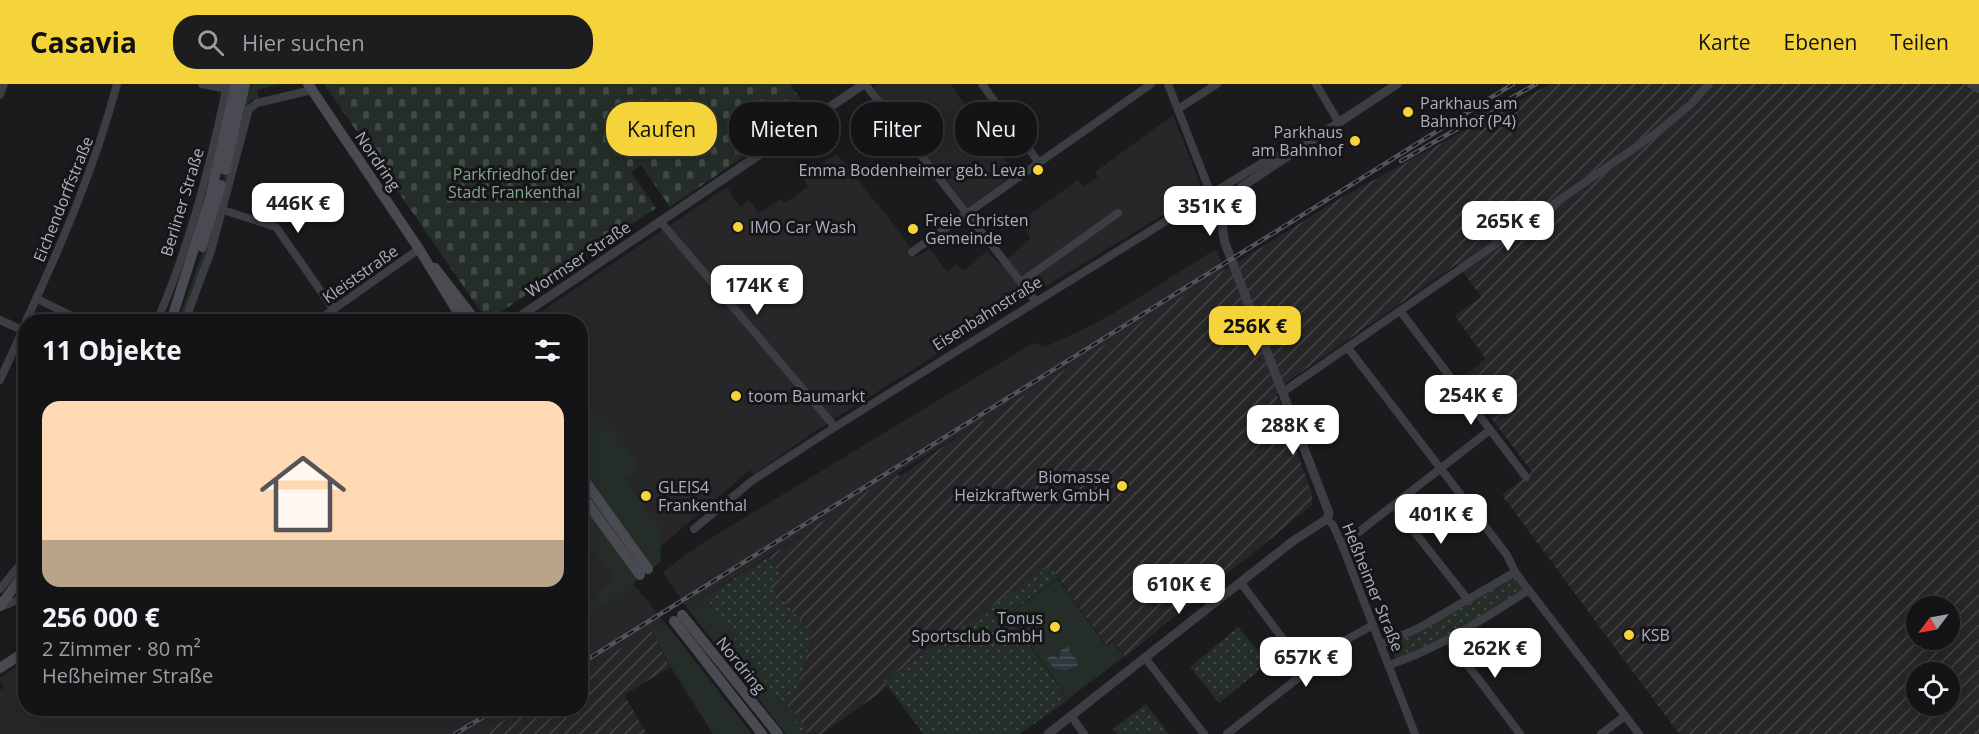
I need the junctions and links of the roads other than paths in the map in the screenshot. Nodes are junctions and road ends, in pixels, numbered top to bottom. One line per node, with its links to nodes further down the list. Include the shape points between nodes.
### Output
1 (4, 84): 16 (street)
2 (117, 84): 30 (street, Eichendorffstraße, via 103,138 80,200)
3 (202, 84): 14 (street)
4 (864, 84): 24 (street); 26 (street, Wormser Straße)
5 (982, 84): 20 (street)
6 (1151, 84): 20 (street)
7 (1168, 84): 17 (street)
8 (1217, 84): 17 (street)
9 (1316, 84): 18 (street)
10 (1397, 84): 18 (street, Eisenbahnstraße)
11 (1709, 84): 33 (street, via 1656,133)
12 (1971, 84): 15 (street)
13 (310, 87): 22 (street, Nordring, via 257,103 248,112); 27 (main road, Nordring)
14 (235, 88): 36 (street, Berliner Straße); 37 (main road, Berliner Straße, via 208,229 189,284)
15 (1979, 89)
16 (0, 95)
17 (1178, 109): 21 (street)
18 (1338, 121): 19 (street, Eisenbahnstraße)
19 (1305, 146): 21 (street, Eisenbahnstraße, via 1262,163); 25 (street, Eisenbahnstraße, via 1241,188 1228,202)
20 (1039, 163): 24 (street)
21 (1211, 194): 31 (street, Eisenbahnstraße, via 1206,205 1179,213)
22 (223, 210): 32 (street, via 276,227); 38 (street)
23 (1118, 213): 29 (street)
24 (968, 214): 28 (street); 29 (street)
25 (1223, 217): 48 (street, Heßheimer Straße, via 1226,243)
26 (660, 221): 42 (street, Wormser Straße); 49 (street)
27 (419, 249): 32 (street, Kleiststraße); 40 (main road, Nordring); 41 (main road, Nordring)
28 (912, 252)
29 (1021, 282): 31 (street)
30 (37, 299): 34 (street, Eichendorffstraße); 35 (street)
31 (1035, 300): 49 (street, Eisenbahnstraße)
32 (334, 310): 39 (street, Kleiststraße)
33 (1401, 312): 46 (street); 50 (street)
34 (30, 314)
35 (68, 314)
36 (160, 314)
37 (174, 314)
38 (187, 314)
39 (328, 314)
40 (460, 314)
41 (471, 314)
42 (523, 314)
43 (0, 320): 44 (street)
44 (18, 324)
45 (18, 340): 47 (street, Eichendorffstraße)
46 (1348, 348): 48 (street); 51 (street)
47 (0, 380)
48 (1283, 392): 56 (street, Heßheimer Straße, via 1329,513)
49 (835, 427): 57 (street, Eisenbahnstraße, via 753,480)
50 (1490, 430): 51 (street); 52 (street)
51 (1441, 468): 55 (street); 60 (street, via 1507,555)
52 (1526, 477)
53 (588, 486): 54 (main road, via 644,572)
54 (588, 503)
55 (1394, 506): 58 (street); 66 (street)
56 (1327, 519): 58 (street, Heßheimer Straße); 62 (street)
57 (694, 529)
58 (1342, 545): 68 (street, Heßheimer Straße)
59 (18, 567): 63 (street)
60 (1515, 572): 64 (street); 66 (street)
61 (18, 582): 67 (main road)
62 (1241, 584): 72 (street); 75 (street)
63 (0, 589)
64 (1529, 590): 69 (street); 76 (street)
65 (18, 600): 67 (street)
66 (1469, 601): 70 (street)
67 (0, 606)
68 (1373, 625): 70 (street, Heßheimer Straße); 75 (street)
69 (1448, 639): 73 (street); 85 (street)
70 (1381, 644): 73 (street, Heßheimer Straße)
71 (18, 656): 74 (main road)
72 (1146, 659): 77 (street); 83 (street)
73 (1389, 665): 84 (street, Heßheimer Straße)
74 (0, 668)
75 (1307, 670): 78 (street)
76 (1625, 716): 86 (street); 87 (street)
77 (1072, 717): 81 (street); 82 (street)
78 (1231, 733)
79 (762, 734): 80 (main road, Nordring, via 678,618)
80 (777, 734)
81 (1048, 734)
82 (1084, 734)
83 (1204, 734)
84 (1415, 734)
85 (1520, 734)
86 (1601, 734)
87 (1639, 734)

